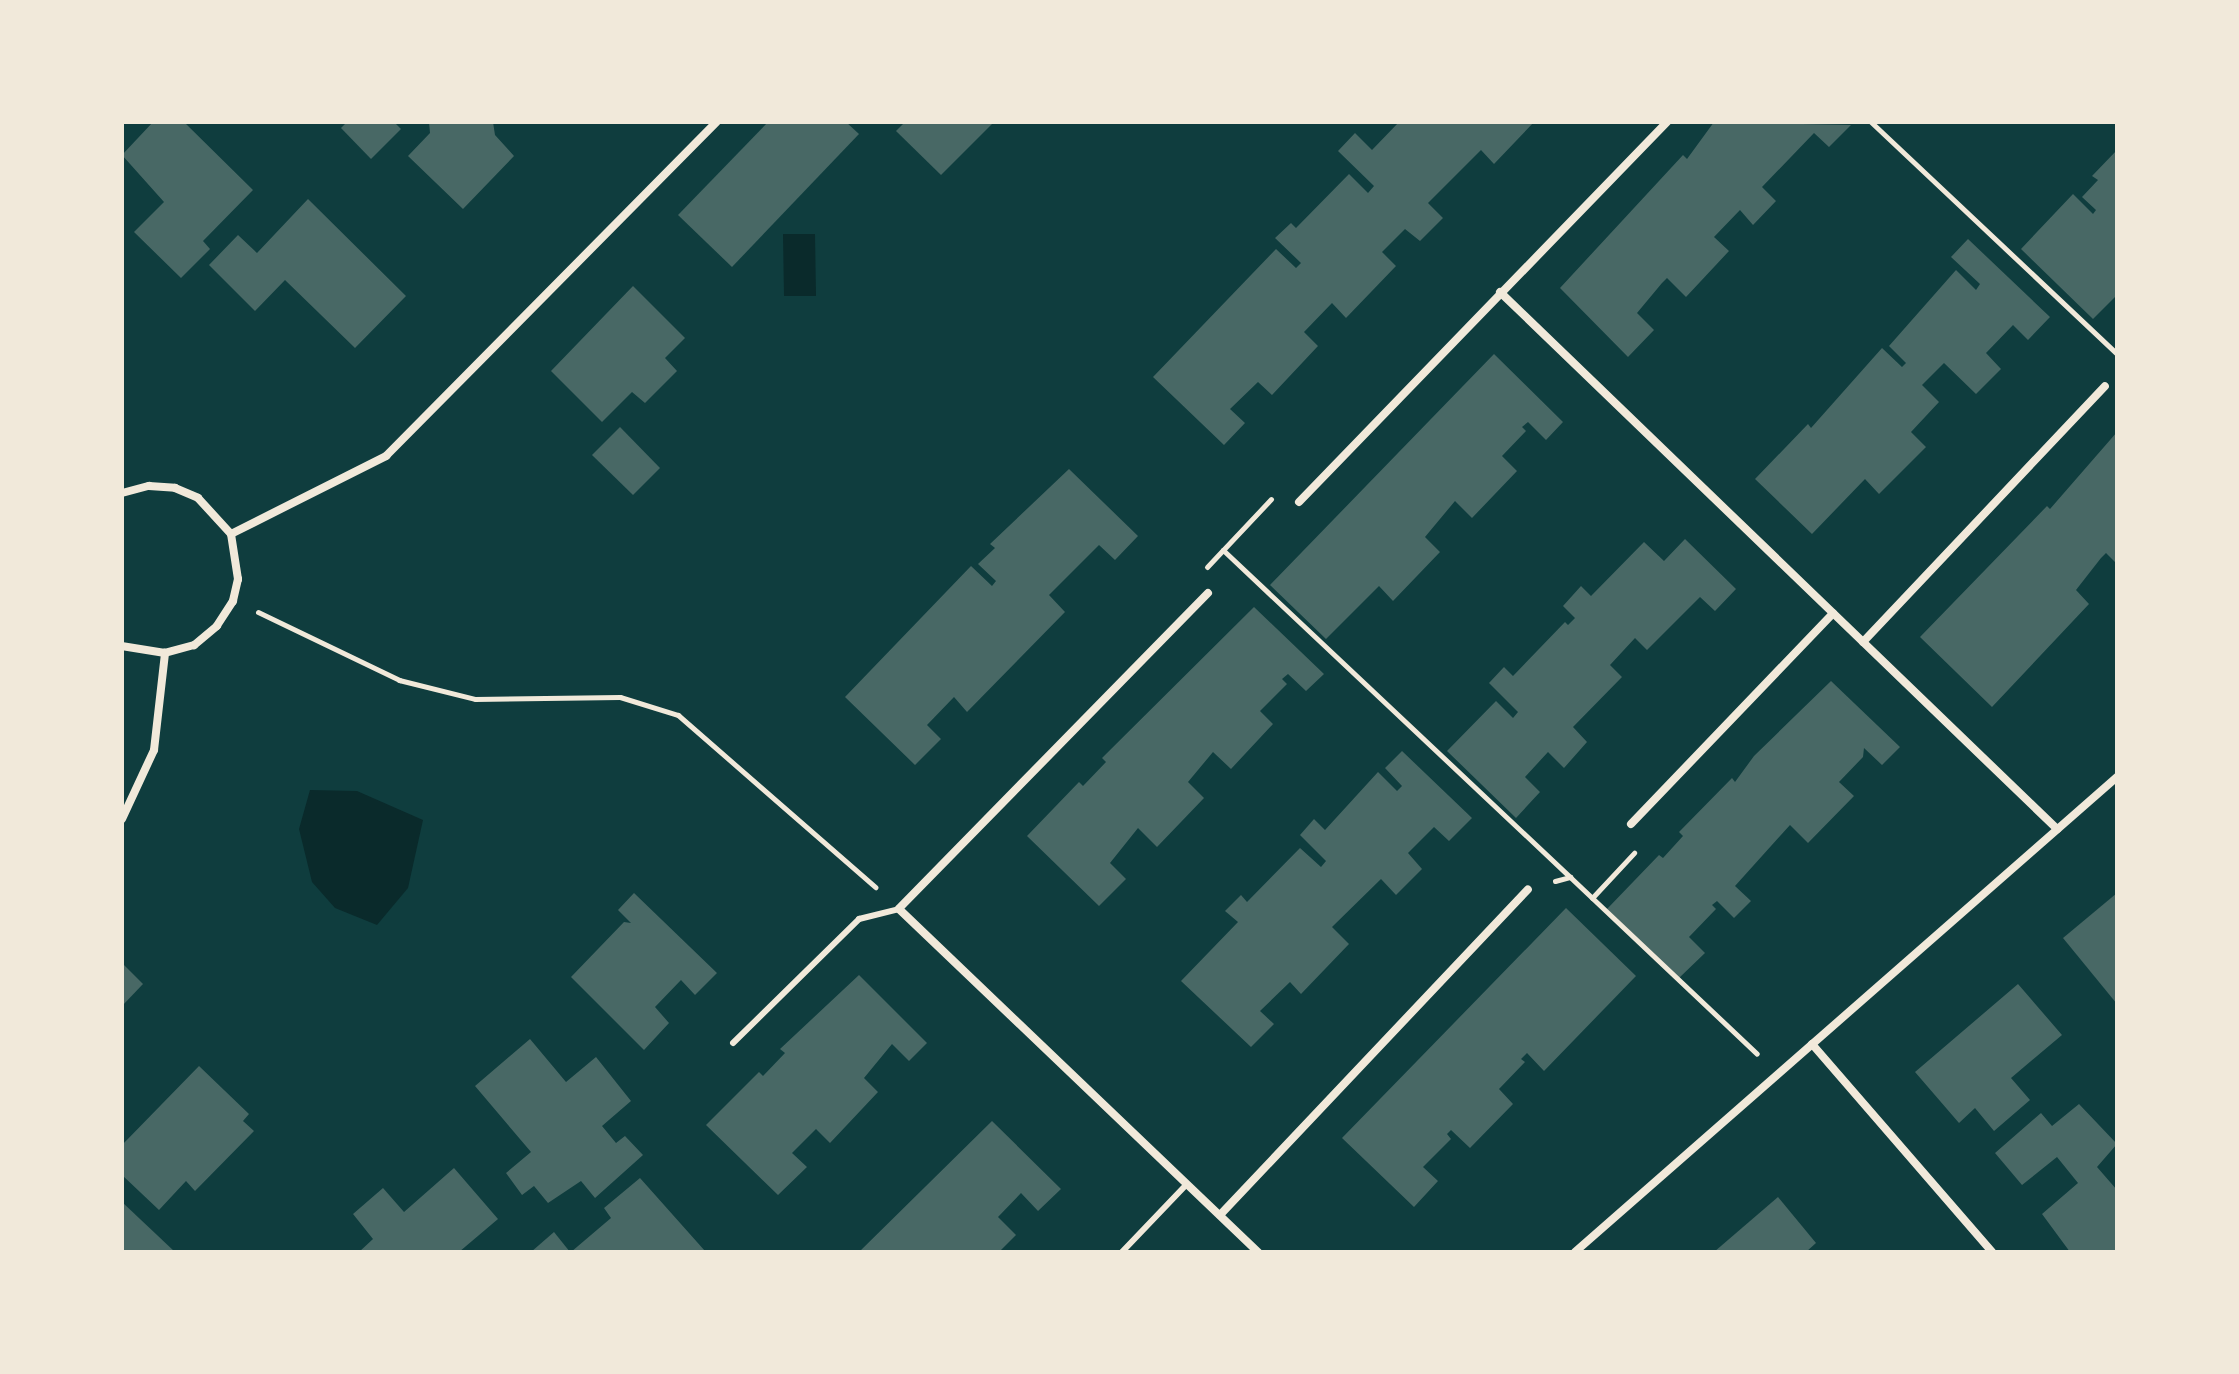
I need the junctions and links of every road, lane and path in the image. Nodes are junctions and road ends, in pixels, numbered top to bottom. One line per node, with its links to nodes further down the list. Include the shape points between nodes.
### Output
1 (717, 122): 9 (street, via 386,456)
2 (1667, 122): 4 (street)
3 (1871, 122): 5 (path)
4 (1500, 292): 8 (street); 13 (street)
5 (2117, 354)
6 (2105, 386): 14 (street)
7 (123, 489): 9 (street, via 175,488 218,513)
8 (1299, 502): 10 (path, via 1283,487)
9 (231, 534): 12 (street, via 238,556)
10 (1223, 550): 11 (path, via 1194,580); 21 (path)
11 (1208, 593): 24 (street)
12 (233, 601): 16 (street, via 217,626 194,645); 24 (path, via 399,680 475,699 620,697 678,715)
13 (1833, 613): 14 (street); 19 (street)
14 (1863, 642): 20 (street)
15 (122, 646): 16 (street)
16 (165, 653): 18 (street, via 154,750)
17 (2117, 777): 20 (street)
18 (122, 819)
19 (1631, 824): 23 (path, via 1639,848)
20 (2057, 829): 26 (street)
21 (1570, 877): 22 (path); 23 (path)
22 (1528, 889): 29 (street)
23 (1592, 898): 27 (path)
24 (899, 909): 25 (lane, via 859,919); 28 (street)
25 (733, 1043)
26 (1812, 1044): 27 (street); 33 (street)
27 (1778, 1075): 32 (street)
28 (1187, 1184): 29 (street); 30 (lane)
29 (1220, 1215): 31 (street)
30 (1122, 1252)
31 (1258, 1252)
32 (1575, 1252)
33 (1992, 1252)

